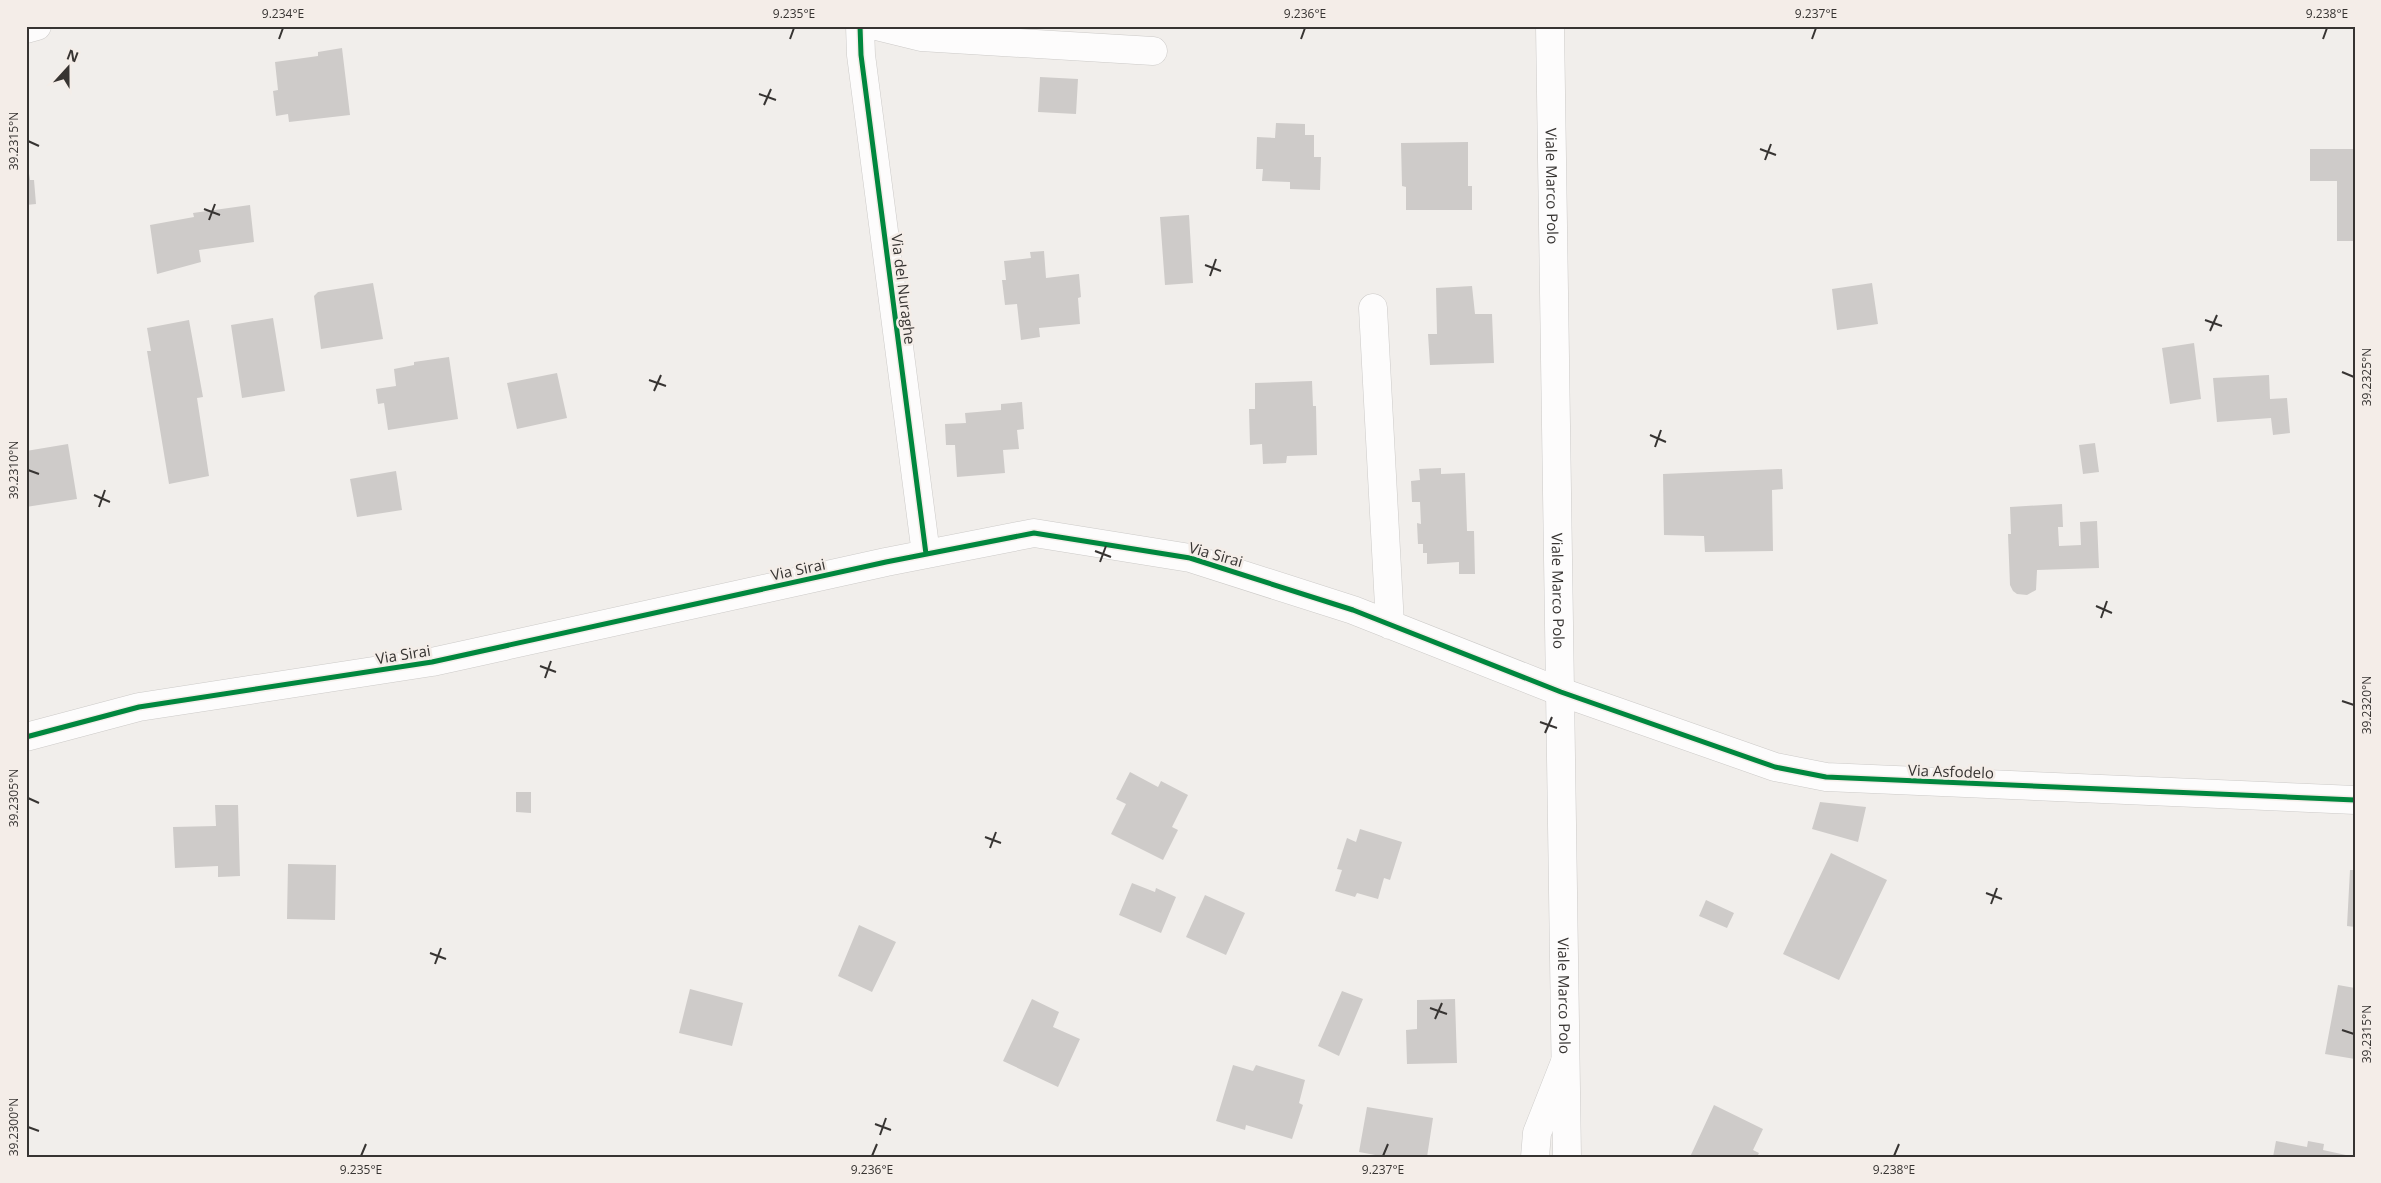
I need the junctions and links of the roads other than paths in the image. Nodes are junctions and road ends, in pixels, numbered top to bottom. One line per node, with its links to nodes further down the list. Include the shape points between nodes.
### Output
1 (37, 26): 5 (street)
2 (860, 26): 8 (street, Via del Nuraghe, via 861,55)
3 (876, 26): 6 (street, via 921,37)
4 (1550, 26): 10 (street, Viale Marco Polo)
5 (26, 29)
6 (1154, 51)
7 (1373, 308): 9 (street)
8 (926, 554): 9 (street, Via Sirai, via 1034,533 1190,558); 11 (street, Via Sirai, via 432,662 139,707)
9 (1390, 625): 10 (street, Via Sirai)
10 (1561, 692): 12 (street, Via Asfodelo, via 1775,767 1826,778); 13 (street, Viale Marco Polo)
11 (26, 736)
12 (2355, 800)
13 (1564, 1062): 14 (street, via 1537,1133); 15 (street, Viale Marco Polo)
14 (1535, 1157)
15 (1567, 1157)

